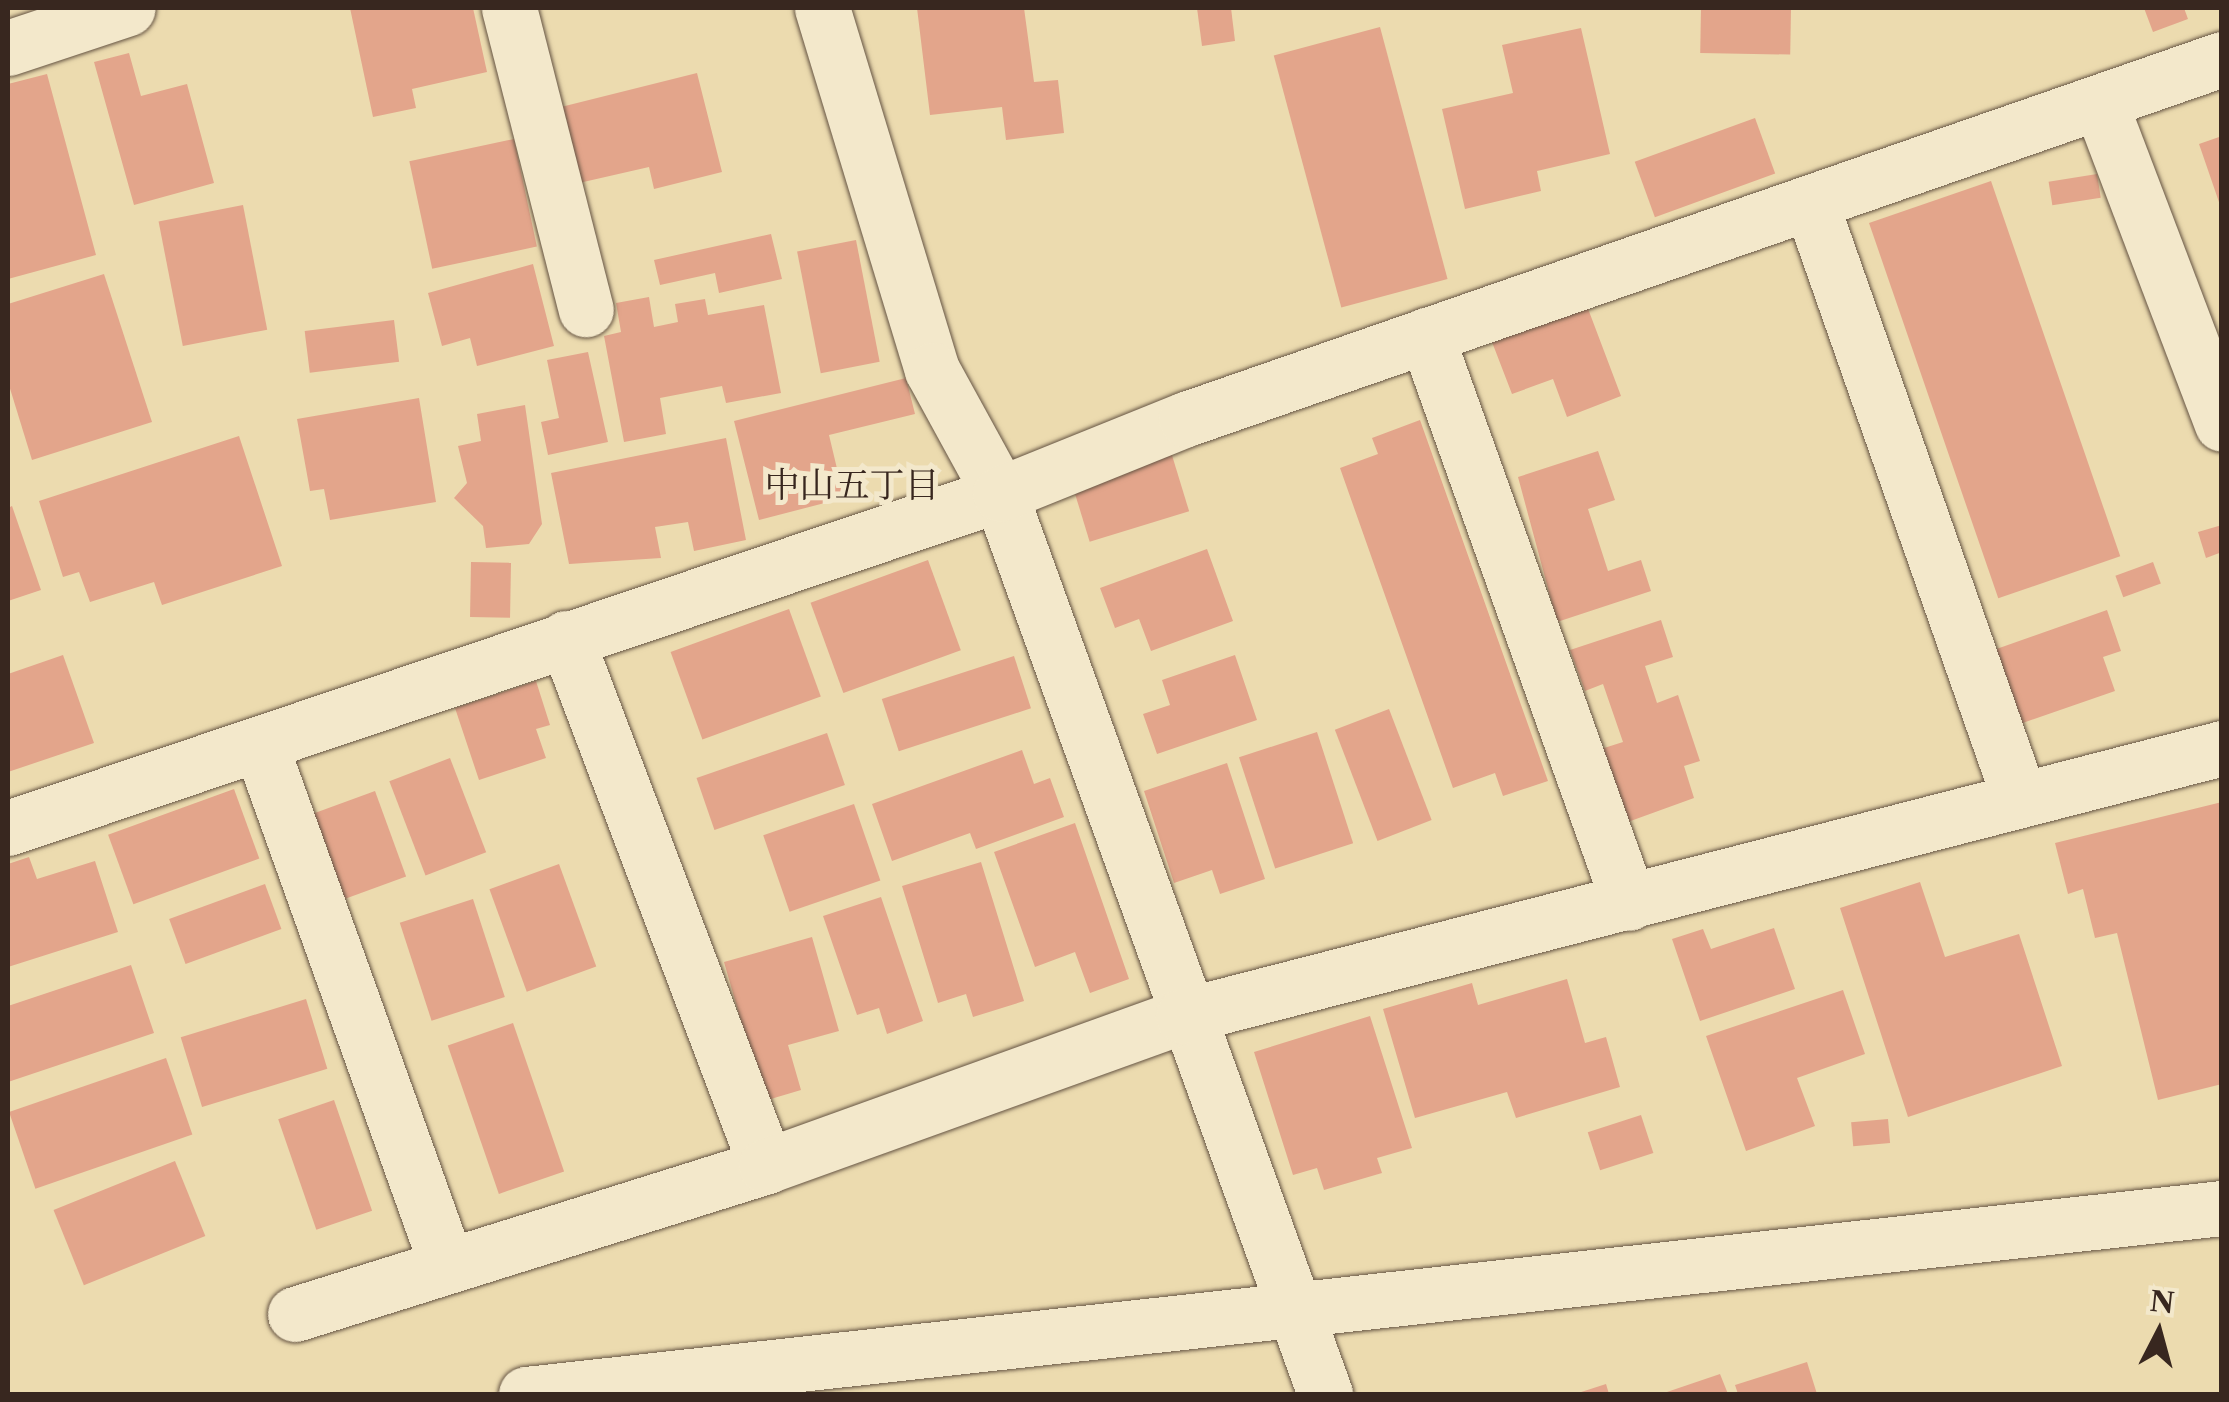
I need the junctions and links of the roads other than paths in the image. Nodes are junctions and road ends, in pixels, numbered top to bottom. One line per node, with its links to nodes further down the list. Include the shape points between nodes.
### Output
1 (128, 8): 4 (street)
2 (509, 8): 8 (street)
3 (822, 8): 11 (street, via 932,370)
4 (8, 48)
5 (2222, 59): 6 (street)
6 (2100, 103): 7 (street); 10 (street)
7 (1811, 204): 9 (street); 15 (street)
8 (586, 310)
9 (1426, 335): 11 (street); 17 (street)
10 (2222, 424)
11 (1000, 494): 12 (street); 18 (street)
12 (566, 638): 13 (street); 19 (street)
13 (260, 744): 16 (street); 21 (street)
14 (2222, 748): 15 (street)
15 (2018, 794): 17 (street)
16 (8, 828)
17 (1629, 903): 18 (street)
18 (1182, 1016): 19 (street); 22 (street)
19 (766, 1166): 21 (street)
20 (2222, 1208): 22 (street)
21 (446, 1263): 23 (street)
22 (1293, 1306): 24 (street); 25 (street)
23 (295, 1314)
24 (526, 1394)
25 (1325, 1394)

